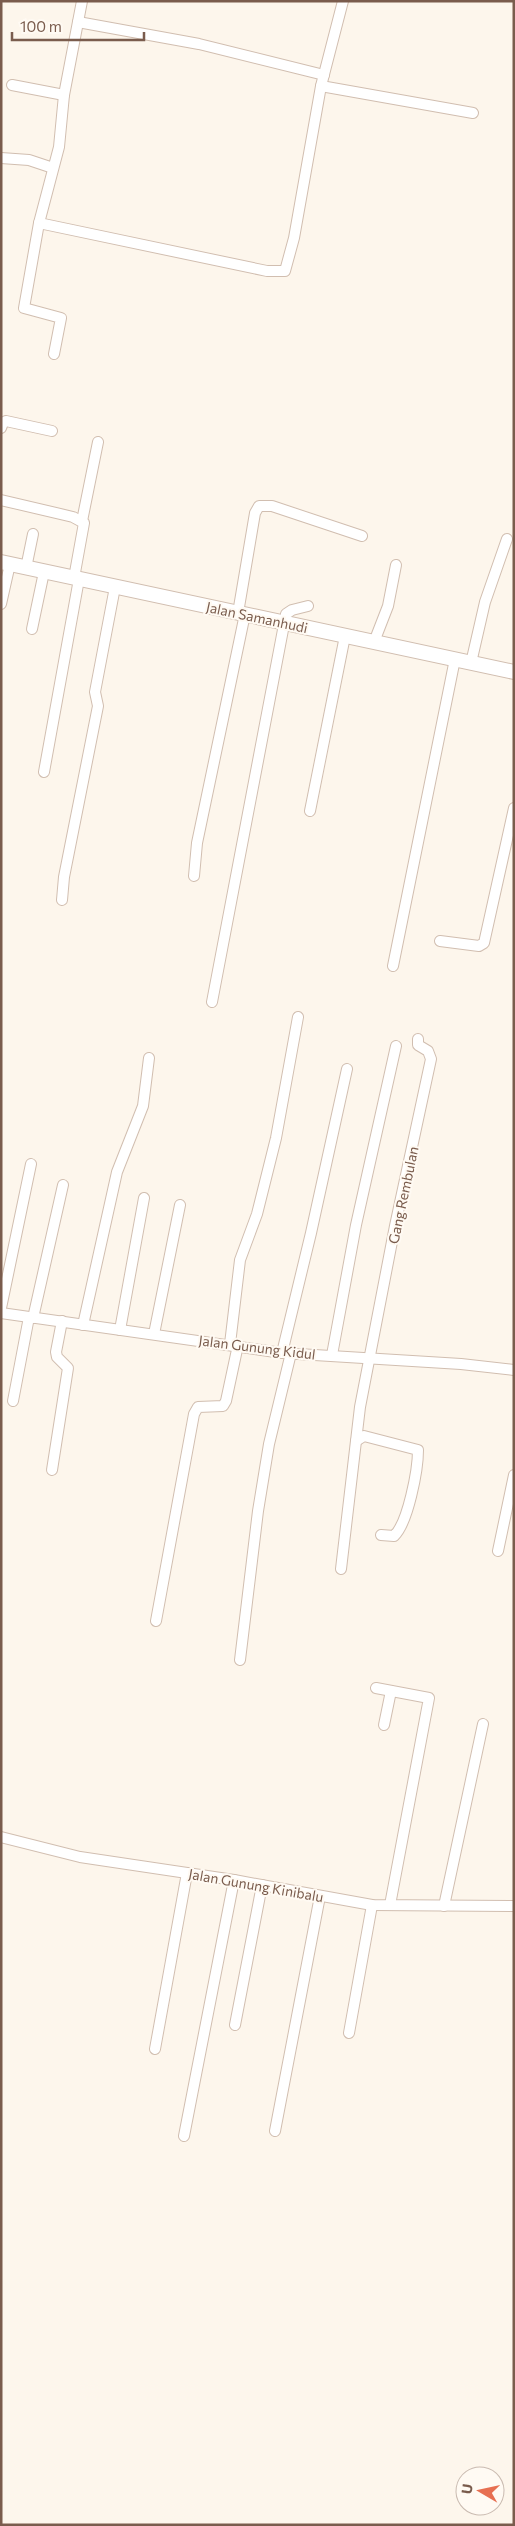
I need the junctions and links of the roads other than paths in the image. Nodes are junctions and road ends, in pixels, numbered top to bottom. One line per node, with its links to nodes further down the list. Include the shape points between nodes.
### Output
1 (82, 1): 3 (street)
2 (343, 1): 4 (street)
3 (78, 22): 4 (street, via 199,44); 7 (street)
4 (324, 75): 6 (street)
5 (12, 85): 7 (street)
6 (321, 86): 8 (street); 11 (street, via 294,238 285,271 268,271)
7 (64, 95): 10 (street, via 59,146)
8 (473, 113)
9 (1, 158): 10 (street, via 30,160)
10 (53, 168): 11 (street)
11 (39, 223): 12 (street, via 24,308 61,318)
12 (54, 354)
13 (1, 428): 14 (street, via 6,421)
14 (52, 431)
15 (98, 442): 17 (street)
16 (1, 500): 17 (street)
17 (82, 521): 25 (street)
18 (33, 534): 23 (street)
19 (362, 536): 29 (street, via 272,506 259,506 255,513)
20 (507, 539): 35 (street, via 485,602)
21 (6, 563): 23 (street, Jalan Samanhudi); 27 (street)
22 (396, 565): 33 (street, via 388,606)
23 (26, 568): 24 (street, Jalan Samanhudi)
24 (44, 572): 25 (street, Jalan Samanhudi); 31 (street)
25 (77, 579): 26 (street, Jalan Samanhudi); 37 (street)
26 (115, 587): 29 (street, Jalan Samanhudi); 41 (street, via 97,682 98,706)
27 (1, 604)
28 (308, 606): 30 (street, via 288,611)
29 (241, 614): 30 (street, Jalan Samanhudi); 40 (street)
30 (285, 623): 32 (street, Jalan Samanhudi); 44 (street)
31 (32, 629)
32 (345, 636): 33 (street, Jalan Samanhudi); 39 (street)
33 (374, 642): 34 (street, Jalan Samanhudi)
34 (455, 659): 35 (street, Jalan Samanhudi); 43 (street)
35 (471, 663): 36 (street, Jalan Samanhudi)
36 (514, 672)
37 (44, 772)
38 (514, 808): 42 (street, via 484,943 479,946)
39 (310, 812)
40 (194, 876)
41 (62, 900)
42 (440, 941)
43 (393, 966)
44 (212, 1002)
45 (298, 1017): 61 (street, via 276,1138 257,1214 240,1260)
46 (418, 1039): 64 (street, Gang Rembulan, via 418,1045 428,1051 431,1059)
47 (396, 1046): 63 (street, via 356,1225)
48 (150, 1058): 58 (street, via 143,1106 117,1172)
49 (347, 1069): 62 (street)
50 (31, 1164): 54 (street)
51 (63, 1185): 56 (street)
52 (144, 1198): 59 (street)
53 (180, 1205): 60 (street)
54 (1, 1308)
55 (1, 1313): 56 (street, Jalan Gunung Kidul)
56 (31, 1318): 57 (street, Jalan Gunung Kidul); 66 (street)
57 (62, 1321): 58 (street, Jalan Gunung Kidul); 68 (street, via 56,1352 68,1368)
58 (83, 1325): 59 (street, Jalan Gunung Kidul)
59 (120, 1330): 60 (street, Jalan Gunung Kidul)
60 (154, 1334): 61 (street, Jalan Gunung Kidul)
61 (234, 1344): 62 (street, Jalan Gunung Kidul); 73 (street, via 226,1401 223,1406 198,1407 194,1414)
62 (286, 1353): 63 (street, Jalan Gunung Kidul); 74 (street, via 258,1511)
63 (332, 1355): 64 (street, Jalan Gunung Kidul)
64 (371, 1357): 65 (street, Jalan Gunung Kidul); 67 (street, Gang Rembulan)
65 (514, 1370)
66 (13, 1400)
67 (356, 1441): 70 (street, via 364,1436 418,1450 399,1531 394,1536); 72 (street, Gang Rembulan)
68 (52, 1470)
69 (514, 1475): 71 (street)
70 (382, 1535)
71 (498, 1551)
72 (341, 1569)
73 (156, 1621)
74 (240, 1660)
75 (376, 1688): 76 (street)
76 (391, 1691): 78 (street); 85 (street, via 429,1698)
77 (483, 1724): 86 (street)
78 (384, 1725)
79 (1, 1837): 80 (street, Jalan Gunung Kinibalu, via 80,1857)
80 (186, 1873): 81 (street, Jalan Gunung Kinibalu); 90 (street)
81 (234, 1880): 82 (street, Jalan Gunung Kinibalu); 92 (street)
82 (262, 1886): 83 (street, Jalan Gunung Kinibalu); 88 (street)
83 (320, 1896): 84 (street, Jalan Gunung Kinibalu); 91 (street)
84 (372, 1905): 85 (street, Jalan Gunung Kinibalu); 89 (street)
85 (390, 1905): 86 (street, Jalan Gunung Kinibalu)
86 (444, 1906): 87 (street, Jalan Gunung Kinibalu)
87 (514, 1906)
88 (235, 2025)
89 (349, 2033)
90 (155, 2049)
91 (275, 2131)
92 (184, 2136)

